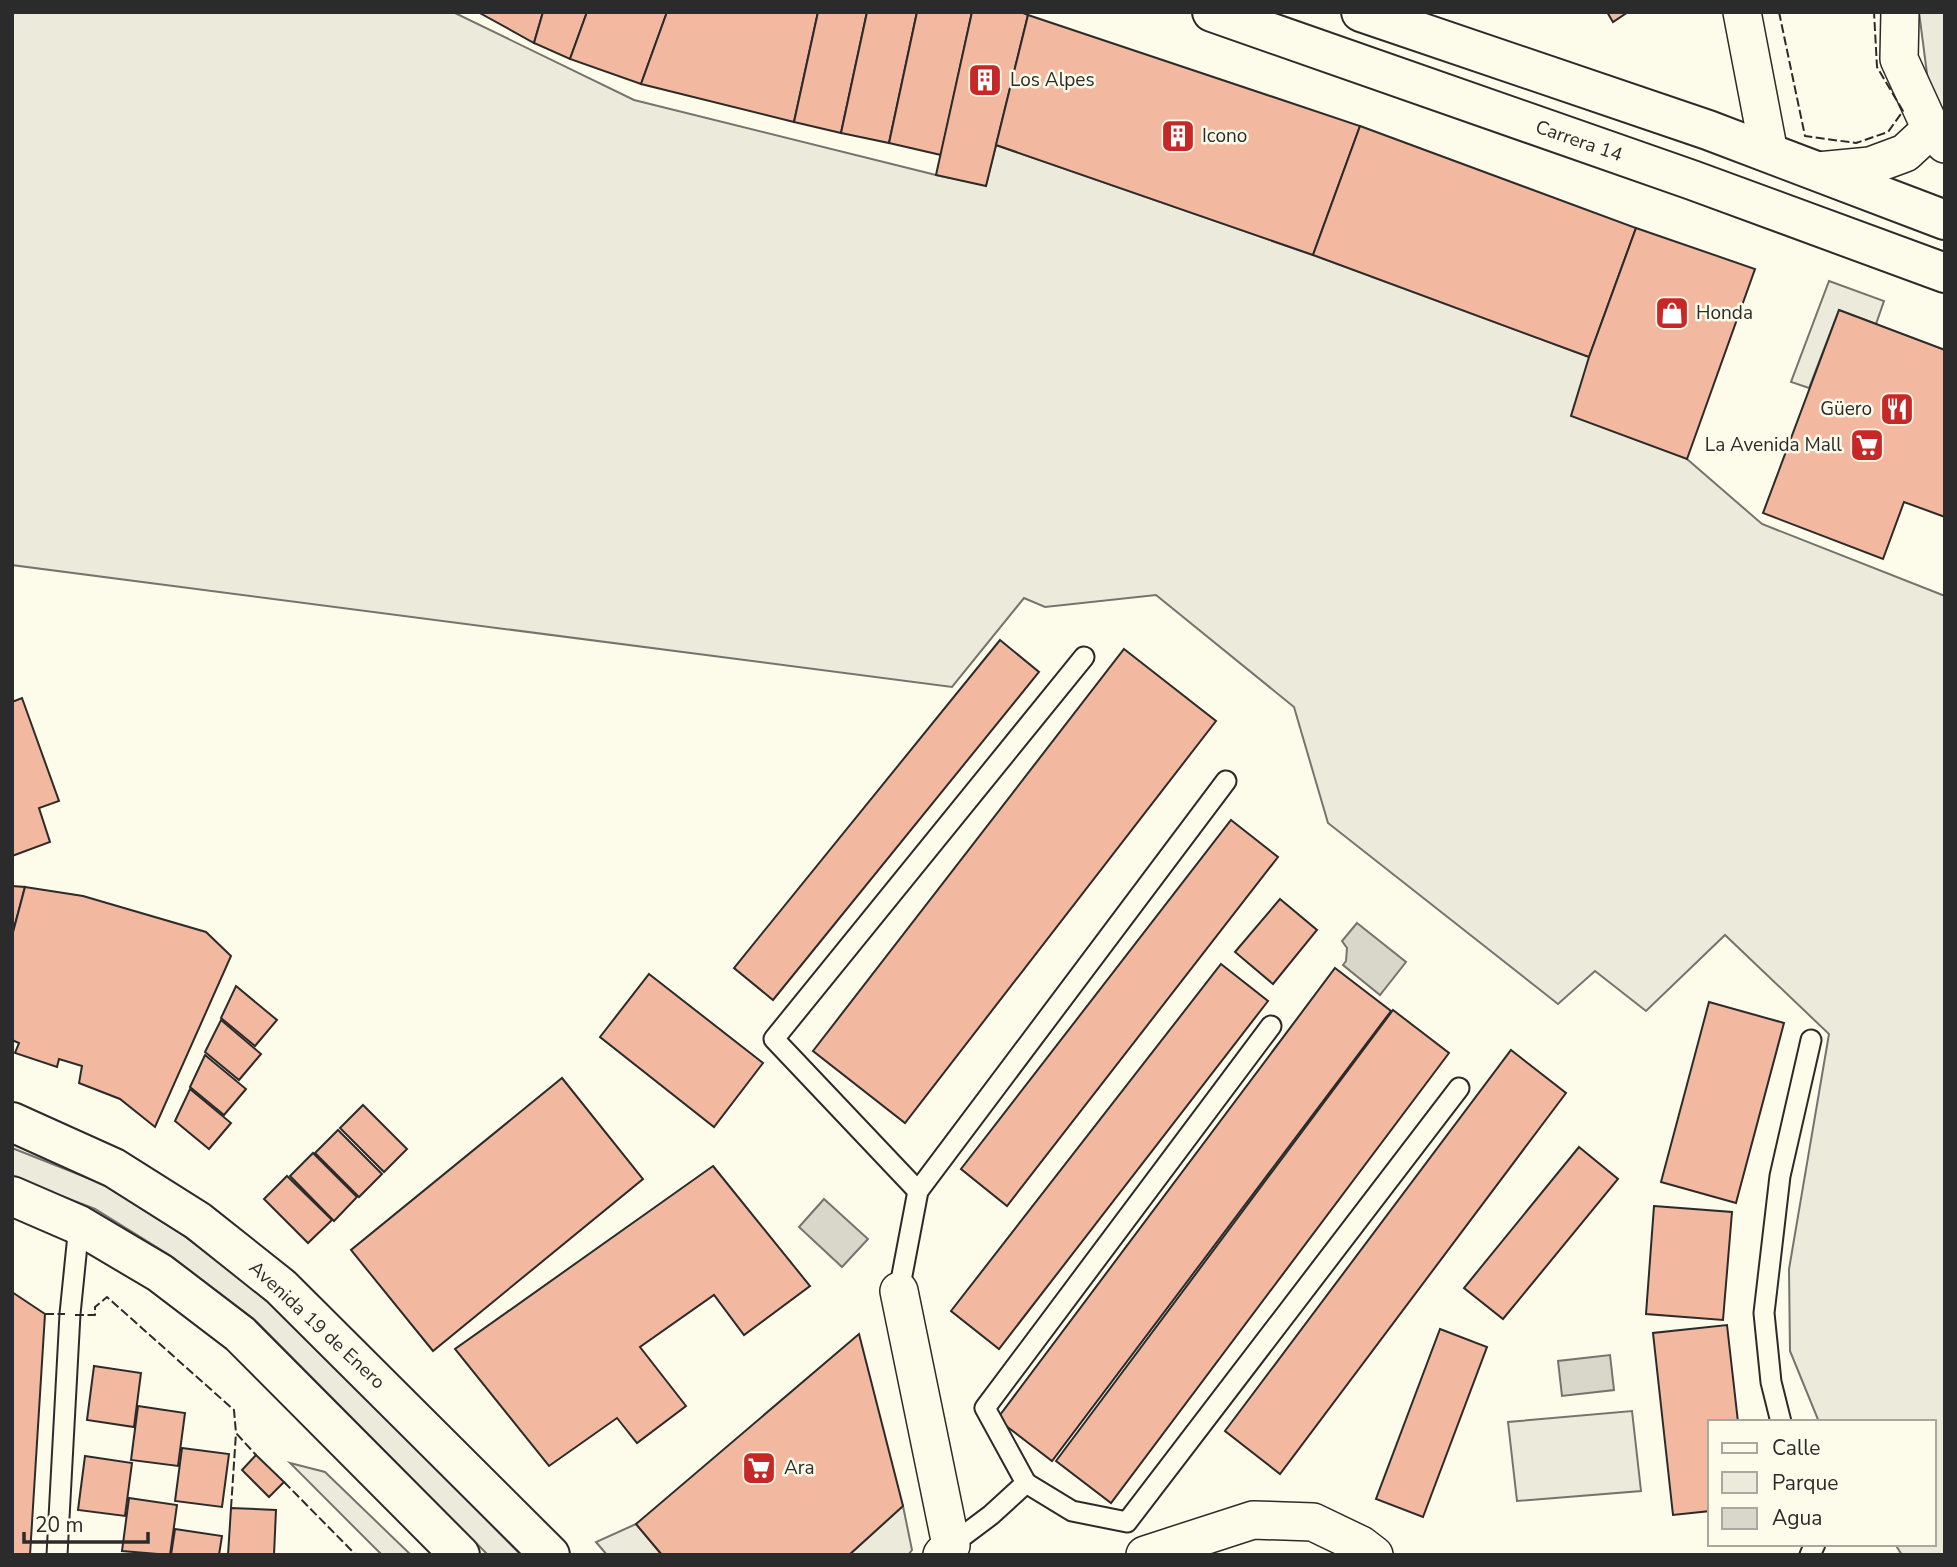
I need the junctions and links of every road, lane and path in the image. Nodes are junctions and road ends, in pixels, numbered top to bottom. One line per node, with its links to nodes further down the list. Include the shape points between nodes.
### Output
1 (1212, 12): 10 (main road, Carrera 14)
2 (1362, 12): 5 (main road)
3 (1742, 12): 7 (street)
4 (1900, 12): 6 (street, via 1899,59)
5 (1408, 20): 7 (main road)
6 (1938, 137): 8 (street, via 1870,166)
7 (1769, 153): 8 (main road)
8 (1818, 172): 9 (main road)
9 (1945, 220)
10 (1945, 274)
11 (1084, 657): 17 (lane, via 774,1040)
12 (1226, 781): 17 (lane)
13 (1271, 1026): 22 (lane, via 985,1408)
14 (1811, 1041): 21 (lane, via 1780,1176 1765,1313 1771,1382)
15 (1459, 1088): 22 (lane, via 1126,1522 1072,1511)
16 (12, 1122): 26 (main road, Avenida 19 de Enero, via 114,1168 198,1221 281,1287)
17 (918, 1191): 20 (lane)
18 (12, 1196): 19 (main road)
19 (79, 1225): 24 (lane); 25 (main road, via 160,1273 240,1334)
20 (899, 1291): 23 (street)
21 (1780, 1420)
22 (1026, 1483): 23 (lane)
23 (946, 1550)
24 (57, 1555)
25 (460, 1555)
26 (550, 1555)
27 (1145, 1555): 28 (street, via 1253,1520 1313,1522)
28 (1374, 1555)

